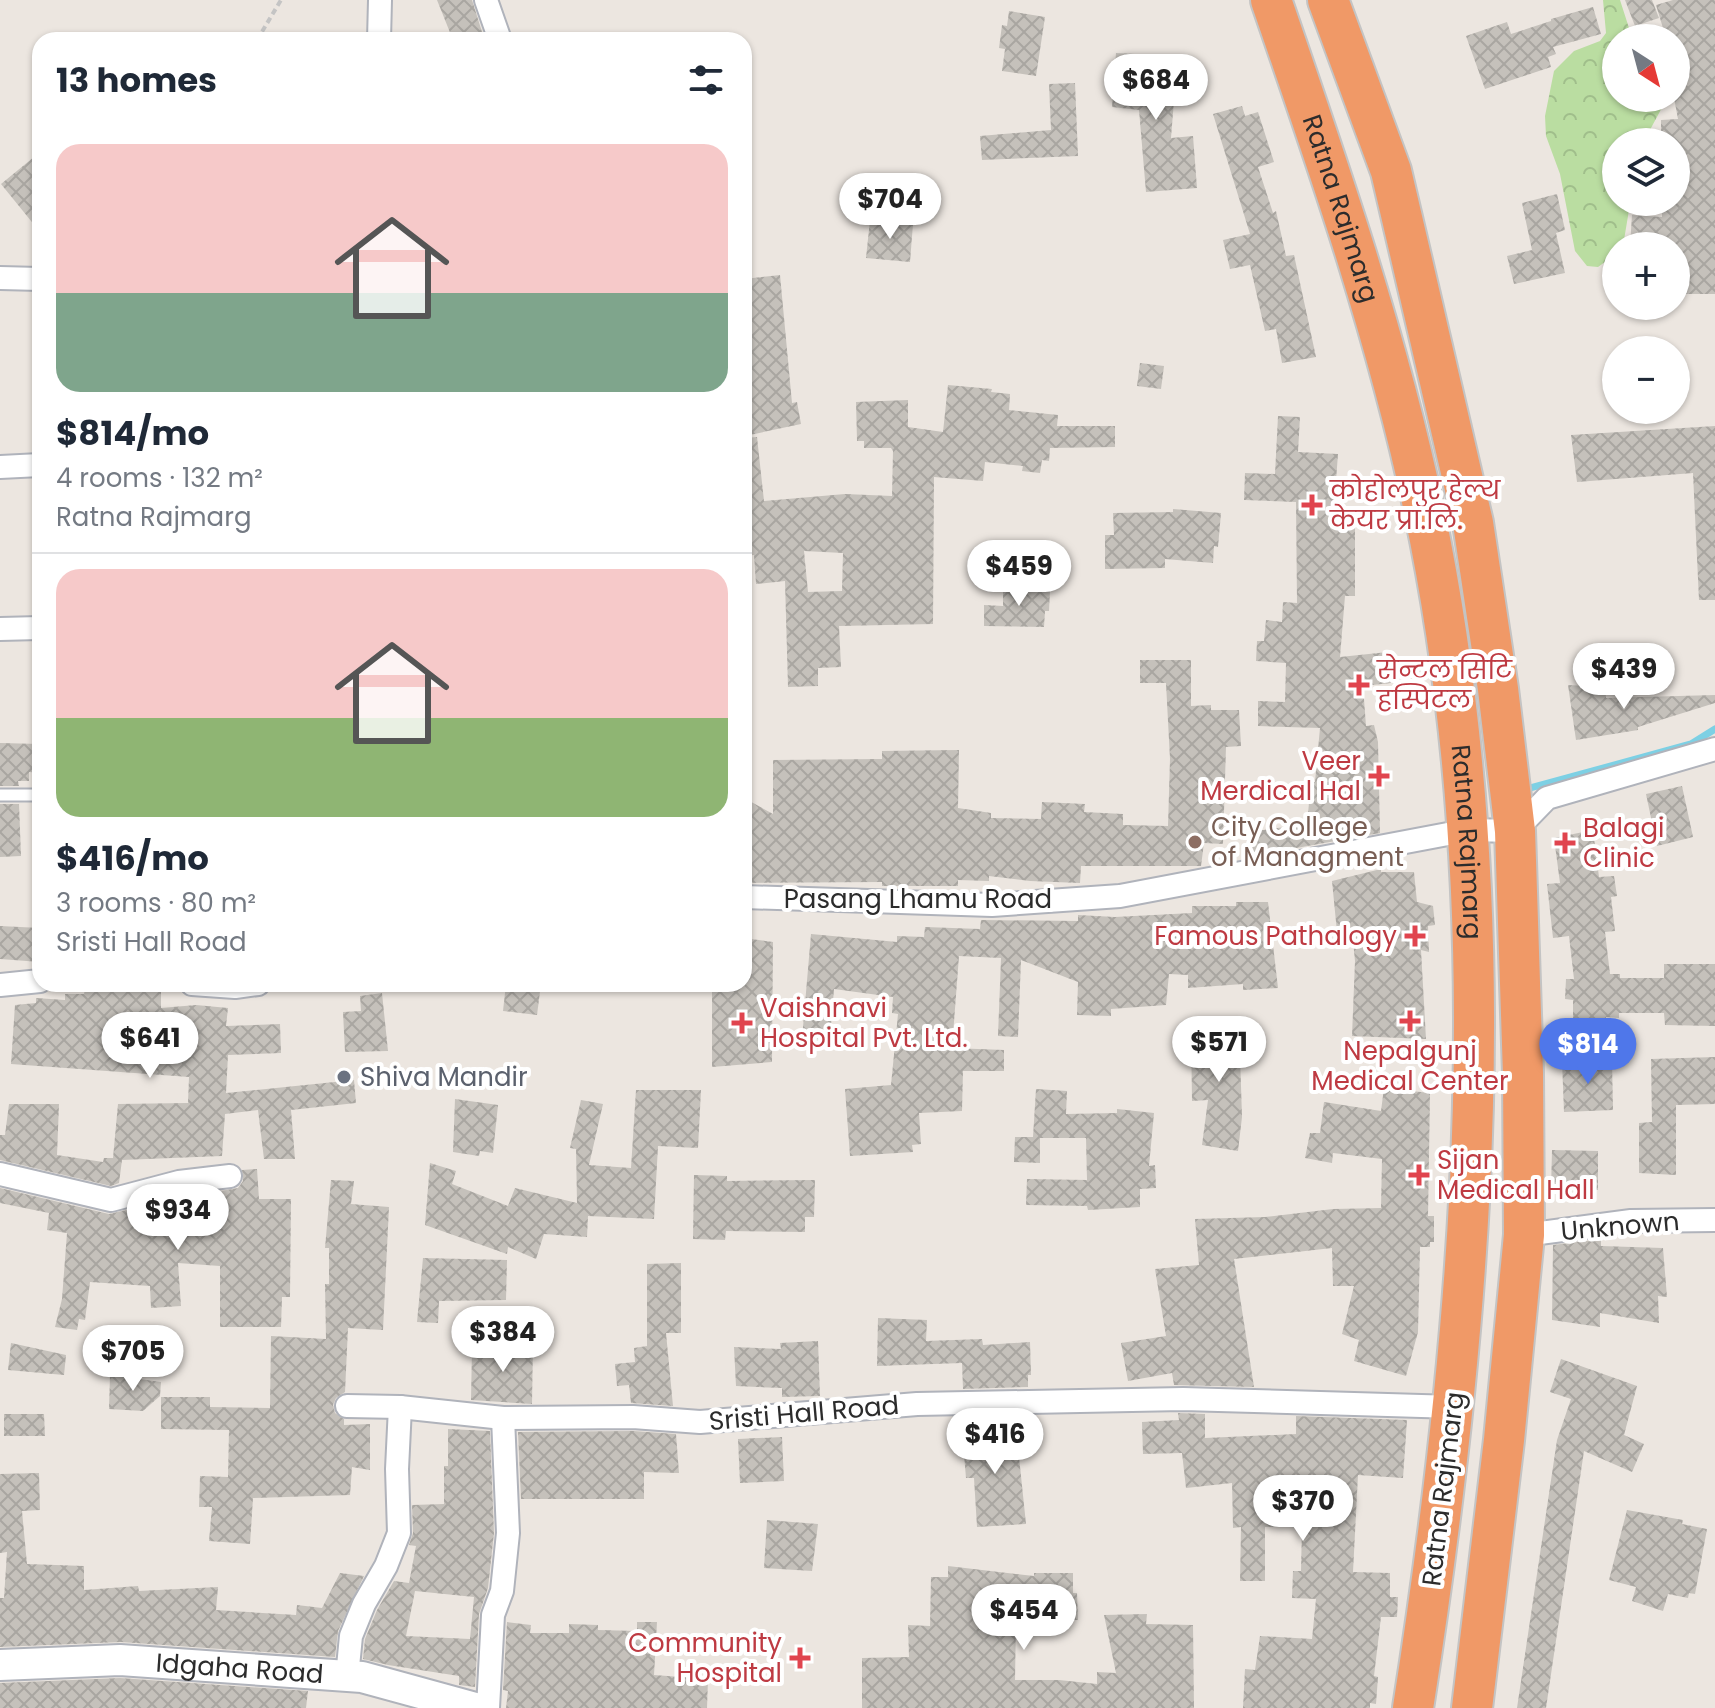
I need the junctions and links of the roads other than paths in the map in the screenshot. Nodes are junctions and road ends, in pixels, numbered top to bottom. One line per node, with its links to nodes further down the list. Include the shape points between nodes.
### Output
1 (380, 0): 5 (street)
2 (486, 0): 6 (street)
3 (1271, 0): 16 (highway, Ratna Rajmarg, via 1382,336 1424,511 1452,673)
4 (1328, 0): 17 (highway, Ratna Rajmarg, via 1391,171 1473,523)
5 (379, 32)
6 (497, 32)
7 (0, 278): 8 (street)
8 (32, 279)
9 (32, 465): 10 (street)
10 (0, 467)
11 (32, 628): 12 (street)
12 (0, 629)
13 (1715, 749): 17 (street, via 1547,798)
14 (0, 795): 15 (lane)
15 (32, 795)
16 (1469, 830): 17 (street, Pasang Lhamu Road); 18 (street, Pasang Lhamu Road, via 1120,896 992,905); 27 (highway, Ratna Rajmarg, via 1474,1025 1468,1228)
17 (1515, 831): 24 (highway, Ratna Rajmarg)
18 (752, 897)
19 (32, 982): 20 (street)
20 (0, 985)
21 (0, 1174): 22 (street, via 111,1200 179,1182)
22 (230, 1176)
23 (1715, 1220): 24 (street, Unknown, via 1631,1221)
24 (1524, 1235): 34 (highway, Ratna Rajmarg)
25 (347, 1406): 26 (street, Sristi Hall Road)
26 (400, 1407): 28 (street, Sristi Hall Road); 30 (street, via 399,1533 351,1636)
27 (1455, 1407): 28 (street, Sristi Hall Road, via 1183,1399 917,1404 700,1422); 33 (highway, Ratna Rajmarg)
28 (503, 1418): 32 (street, via 508,1533 502,1591 493,1615)
29 (0, 1665): 30 (street, Idgaha Road, via 120,1660)
30 (347, 1677): 31 (street, Idgaha Road)
31 (475, 1708)
32 (488, 1708)
33 (1413, 1708)
34 (1472, 1708)

